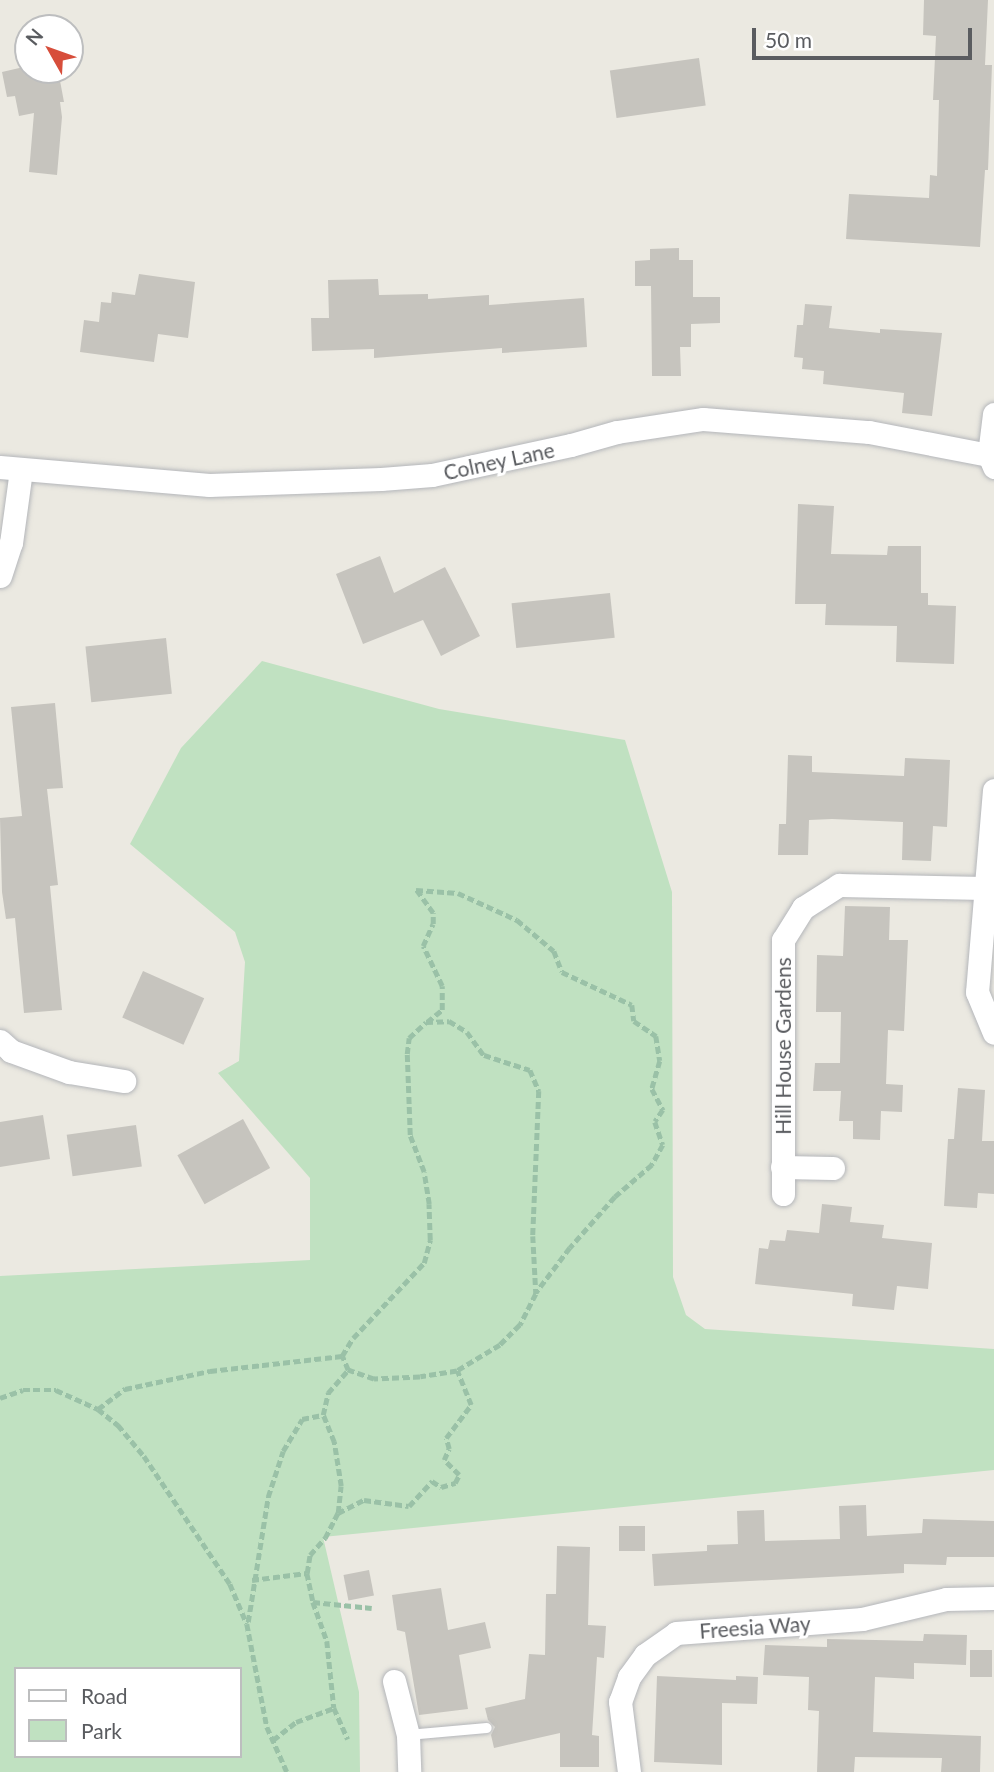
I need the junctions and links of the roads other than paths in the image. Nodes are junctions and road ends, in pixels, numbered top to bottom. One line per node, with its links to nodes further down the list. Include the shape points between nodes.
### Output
1 (994, 414): 2 (street)
2 (992, 459): 3 (street, Colney Lane, via 869,432 704,419 617,432 432,475 381,479 209,485)
3 (10, 469): 4 (street, via 11,543)
4 (0, 576)
5 (994, 790): 6 (street)
6 (984, 888): 7 (street, via 977,992); 10 (street, Hill House Gardens, via 839,885 803,908 783,940)
7 (994, 1032)
8 (0, 1041): 9 (street, via 11,1051 69,1072)
9 (124, 1081)
10 (782, 1167): 11 (street); 12 (street, Hill House Gardens)
11 (833, 1168)
12 (783, 1194)
13 (994, 1598): 18 (street, Freesia Way, via 946,1599 862,1619 676,1633 645,1655 629,1677 621,1702)
14 (394, 1681): 16 (street)
15 (487, 1728): 16 (lane)
16 (408, 1735): 17 (street)
17 (409, 1772)
18 (629, 1772)

